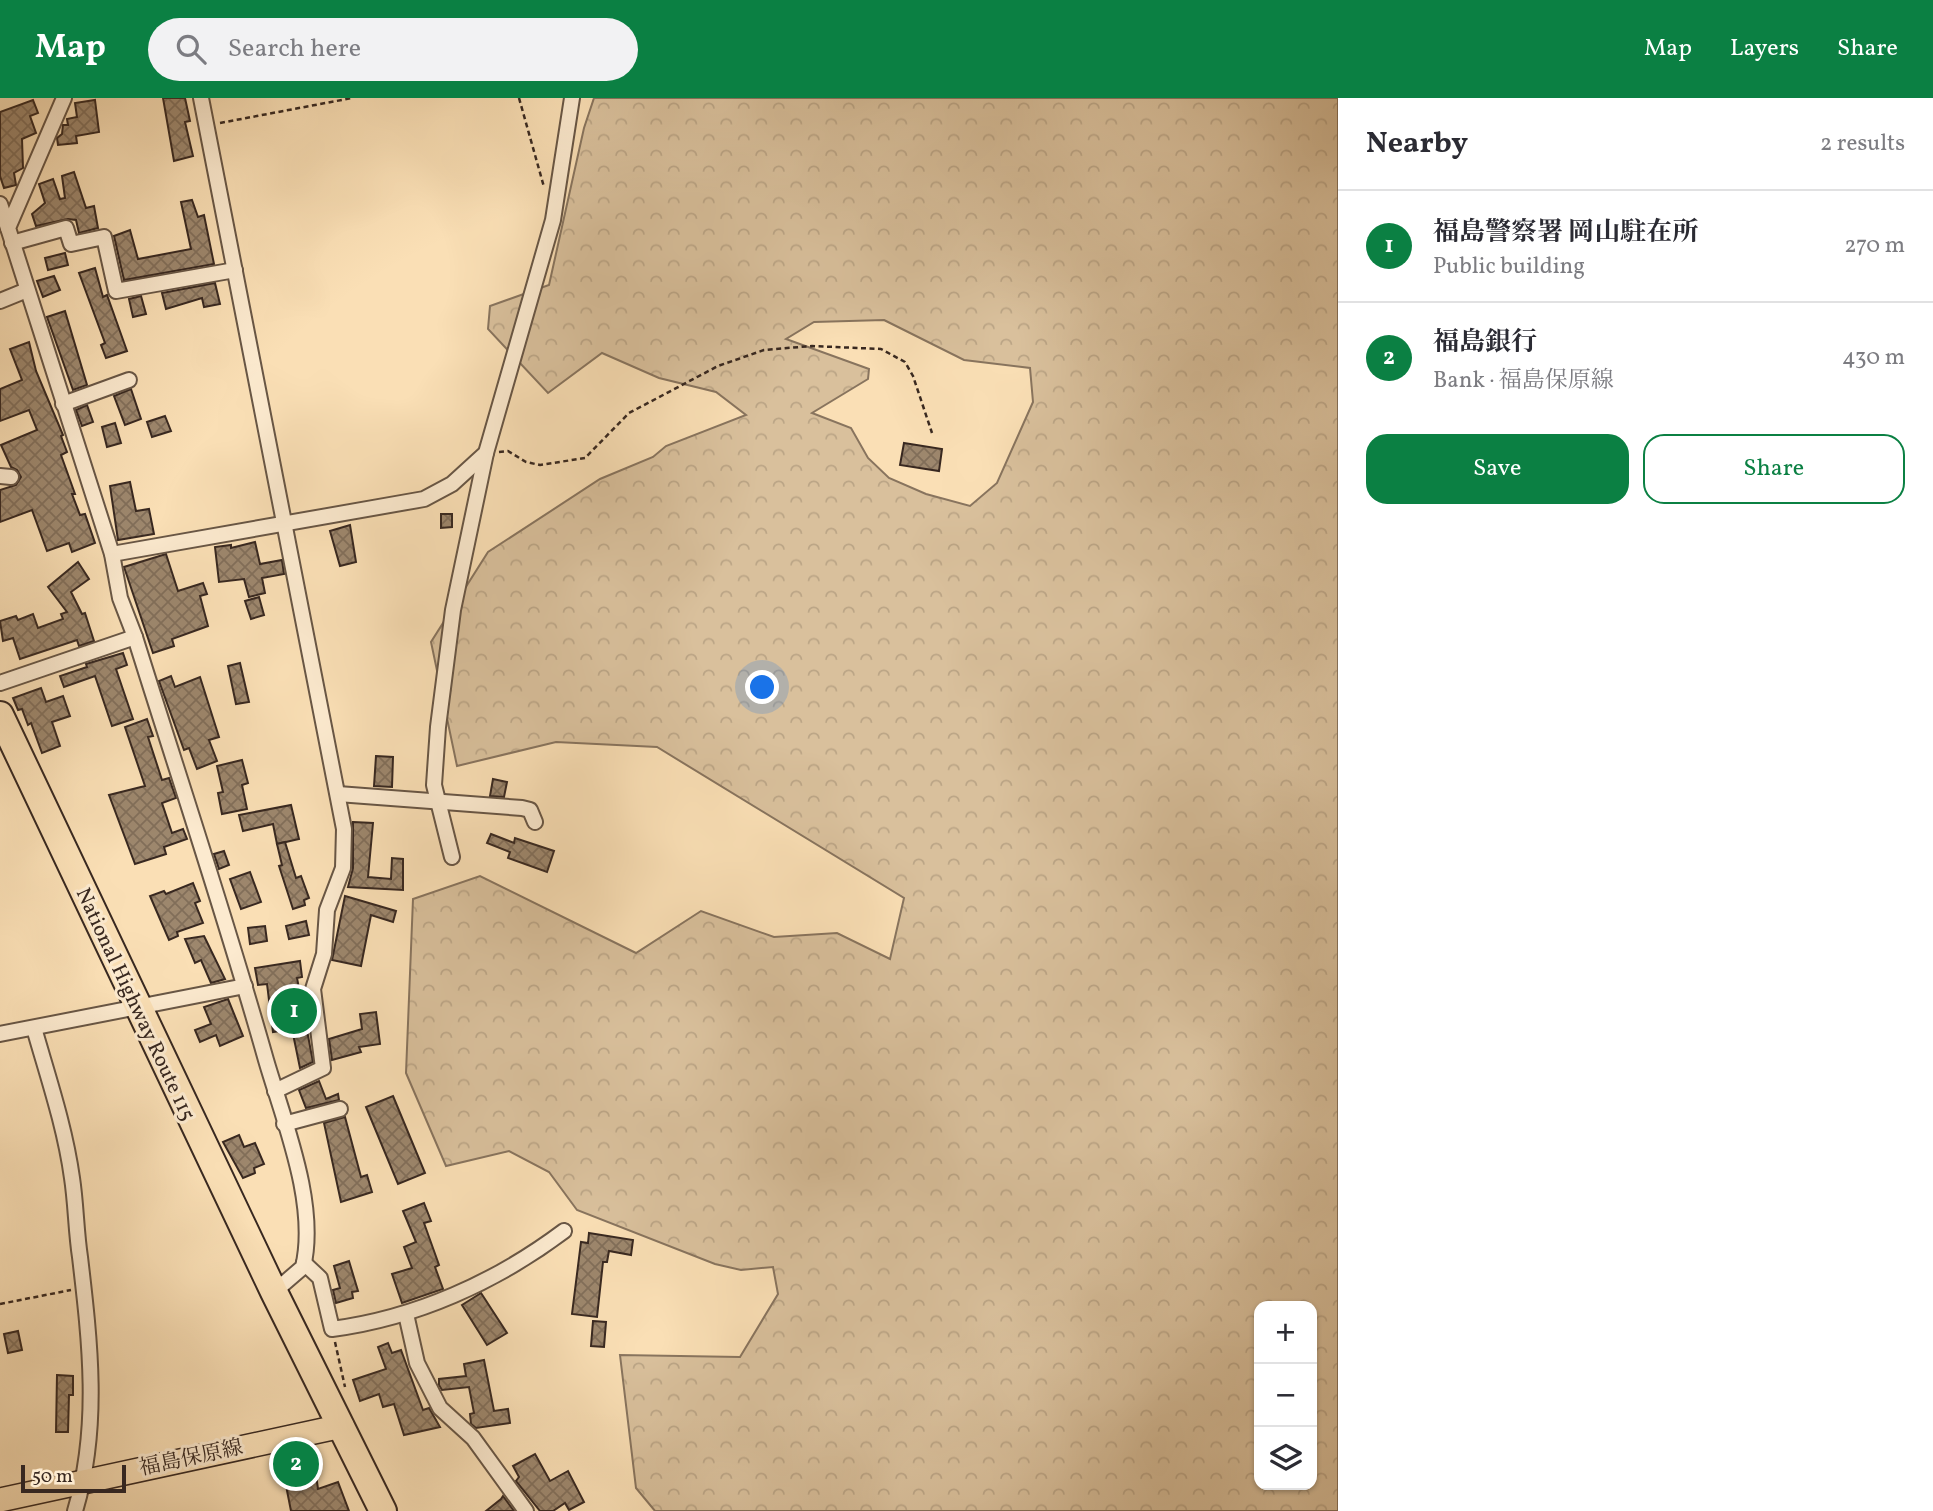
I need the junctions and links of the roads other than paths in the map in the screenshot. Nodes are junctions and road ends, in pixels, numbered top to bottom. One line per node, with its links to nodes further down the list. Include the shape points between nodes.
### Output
1 (64, 98): 5 (street)
2 (201, 98): 6 (street)
3 (572, 98): 11 (street, via 553,220)
4 (0, 204): 5 (street)
5 (10, 235): 6 (street, via 66,228 71,244 104,237 116,291); 7 (street)
6 (235, 270): 12 (street)
7 (27, 290): 8 (street); 10 (street)
8 (0, 301)
9 (129, 380): 10 (street)
10 (63, 404): 13 (street)
11 (486, 453): 12 (street, via 452,484 424,499); 18 (street, via 453,610 438,727)
12 (286, 524): 13 (street); 17 (street)
13 (112, 554): 14 (street, via 120,598)
14 (135, 637): 15 (street); 21 (street)
15 (0, 683)
16 (0, 715): 22 (highway, National Highway Route 115)
17 (338, 793): 18 (street); 25 (street, via 344,829 343,868 327,910 324,954 313,989 323,1068)
18 (436, 799): 19 (street, via 522,808 530,810); 20 (street)
19 (535, 822)
20 (452, 857)
21 (245, 986): 22 (street); 25 (street)
22 (139, 1009): 23 (street); 30 (highway, National Highway Route 115)
23 (34, 1028): 24 (street); 33 (street, via 64,1134 84,1287 92,1370)
24 (0, 1034)
25 (275, 1091): 27 (street)
26 (340, 1109): 27 (street)
27 (284, 1124): 29 (street, via 305,1205)
28 (564, 1231): 31 (street, via 512,1266)
29 (304, 1263): 30 (street, via 295,1277); 31 (street, via 320,1278 332,1329)
30 (274, 1292): 32 (highway, National Highway Route 115)
31 (406, 1314): 38 (street, via 417,1363 440,1408 472,1438)
32 (334, 1427): 33 (main road, 福島保原線); 36 (highway, National Highway Route 115); 37 (highway, National Highway Route 115)
33 (84, 1480): 34 (main road, 福島保原線); 35 (street)
34 (0, 1500)
35 (75, 1511)
36 (366, 1511)
37 (383, 1511)
38 (526, 1511)

